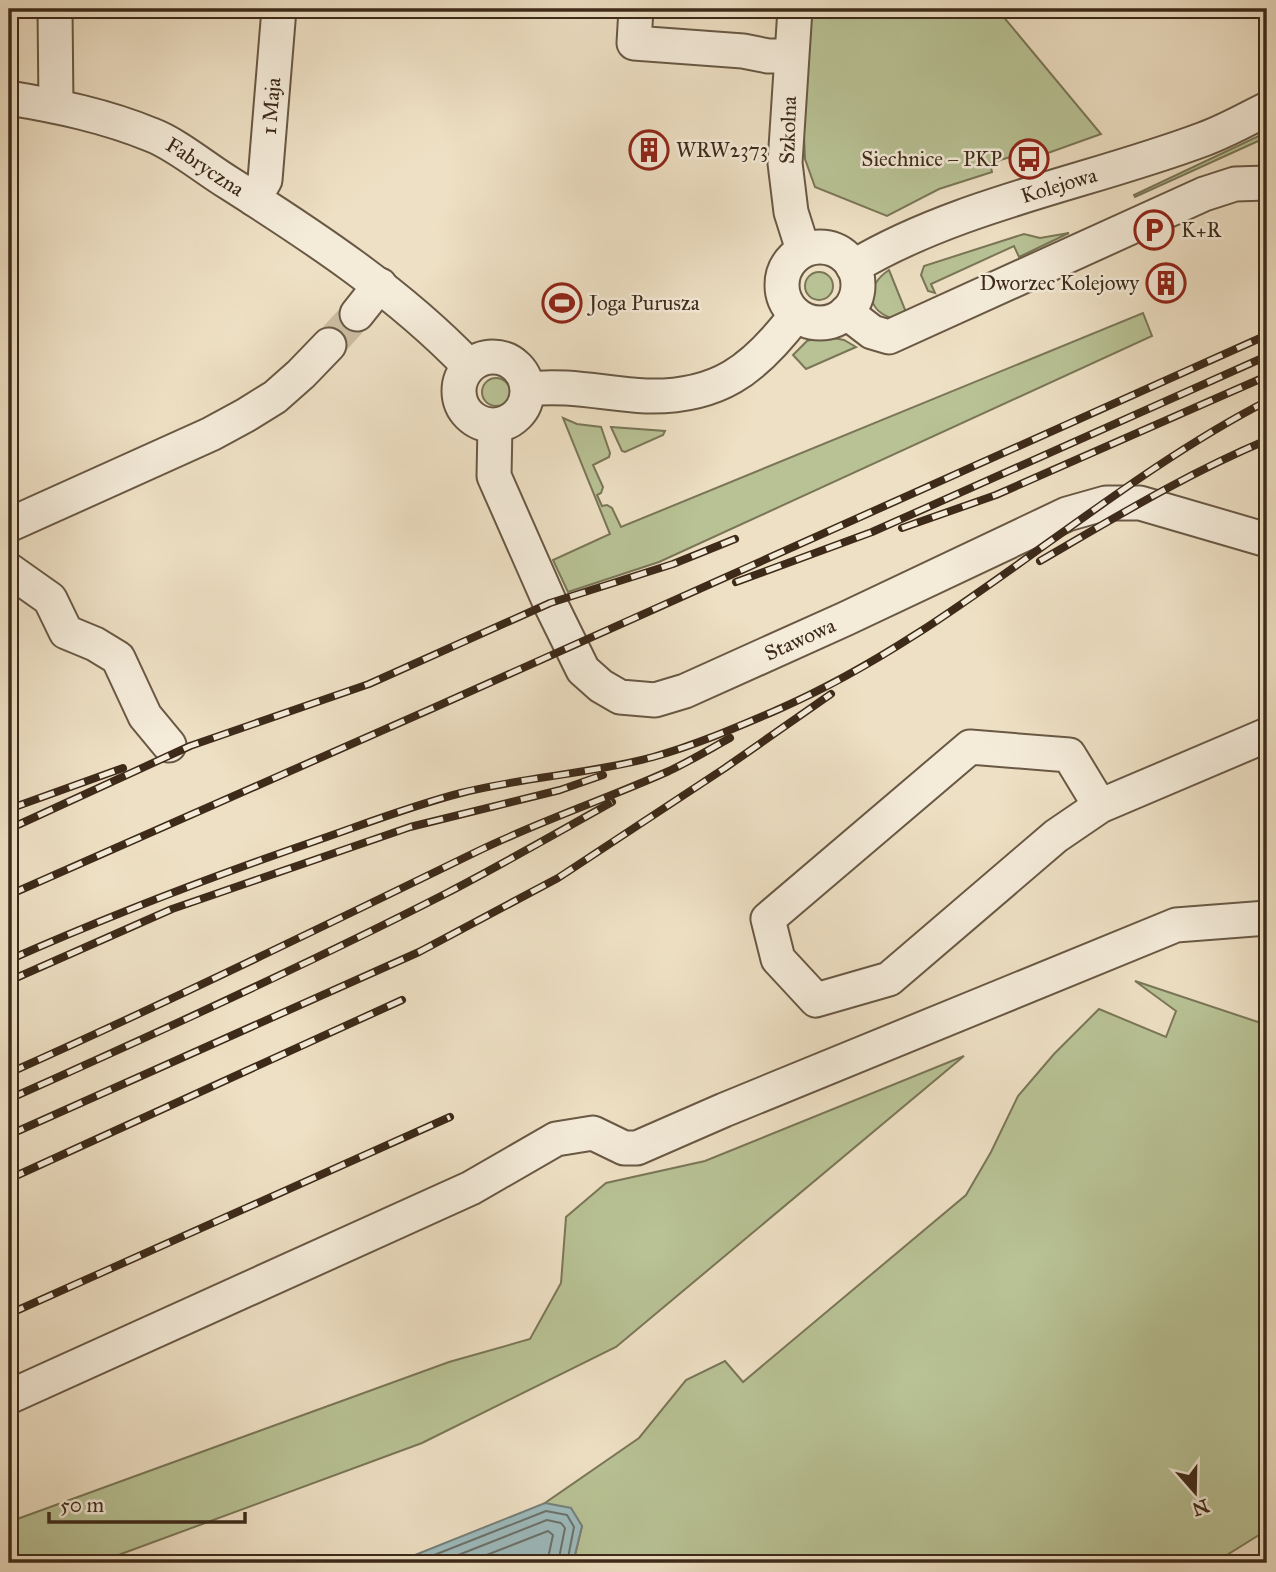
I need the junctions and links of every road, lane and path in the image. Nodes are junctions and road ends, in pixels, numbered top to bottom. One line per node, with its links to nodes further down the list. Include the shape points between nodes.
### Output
1 (54, 9): 7 (street)
2 (279, 9): 10 (street, 1 Maja, via 265,180)
3 (636, 9): 5 (street, via 634,43)
4 (795, 9): 5 (street, Szkolna)
5 (791, 56): 11 (street, Szkolna, via 785,163 791,212)
6 (9, 98): 7 (street, Fabryczna)
7 (56, 106): 10 (street, Fabryczna, via 155,136)
8 (1267, 109): 12 (street, Kolejowa, via 1205,138 996,205 885,248)
9 (1267, 183): 14 (street, via 1235,184 1204,194 889,337 872,332)
10 (254, 199): 13 (street, Fabryczna)
11 (803, 250): 12 (street, via 832,248); 16 (street, via 788,262 781,280 784,300)
12 (853, 267): 14 (street, via 857,291)
13 (380, 285): 15 (street); 18 (street, Fabryczna)
14 (846, 312): 16 (street, via 821,323)
15 (356, 314)
16 (796, 315): 19 (street, via 760,356 715,387 646,396 552,386)
17 (329, 345): 21 (street, via 284,390 211,435)
18 (469, 366): 19 (street, via 482,359 512,363 523,374); 20 (street, via 460,381 466,413 479,423)
19 (527, 389): 20 (street, via 519,414)
20 (495, 426): 22 (street, Stawowa, via 495,476 550,603 583,670 620,697 655,701 685,691 1068,514 1106,503 1140,503)
21 (17, 522)
22 (1267, 540)
23 (9, 570): 25 (street, via 50,599 66,632 118,659 145,716)
24 (1267, 735): 26 (street)
25 (169, 744)
26 (1100, 806): 26 (street, via 1056,836 889,979 816,1000 778,960 768,919 970,747 1069,755)
27 (1267, 918): 28 (street, via 1176,925 637,1148 624,1148 593,1133 556,1139 471,1188)
28 (9, 1397)

